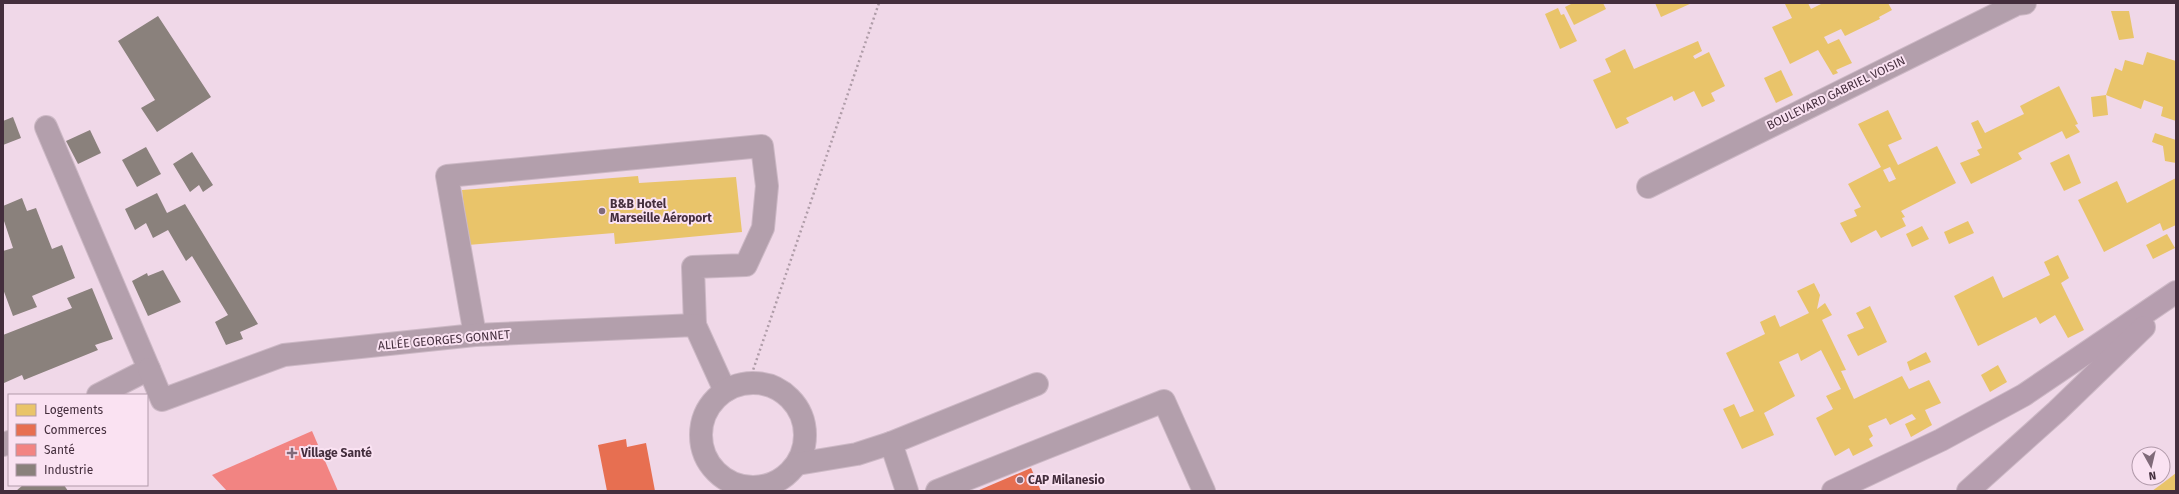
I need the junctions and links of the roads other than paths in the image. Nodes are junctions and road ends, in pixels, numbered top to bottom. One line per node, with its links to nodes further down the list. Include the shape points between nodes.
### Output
1 (2025, 3): 3 (street, BOULEVARD GABRIEL VOISIN, via 2017,4)
2 (46, 127): 7 (street)
3 (1648, 187)
4 (2176, 294): 17 (main road, via 2024,395 1941,440); 18 (main road, via 2057,411)
5 (695, 325): 6 (street, ALLÉE GEORGES GONNET); 6 (street, via 693,267 746,265 764,228 767,186 762,146 447,176); 9 (street)
6 (475, 335): 7 (street, ALLÉE GEORGES GONNET, via 284,355 162,400)
7 (149, 369): 10 (street)
8 (1037, 384): 11 (street)
9 (725, 391): 12 (street, via 741,384 759,382 776,387 791,397 801,412 806,429 805,447); 13 (street, via 712,402 704,416 700,433 710,465)
10 (100, 394)
11 (891, 442): 12 (street, via 857,454); 14 (street)
12 (797, 464): 13 (street, via 785,477 770,485)
13 (737, 488)
14 (907, 491)
15 (937, 491): 16 (street, via 1164,401)
16 (1204, 491)
17 (1833, 491)
18 (1968, 491)

